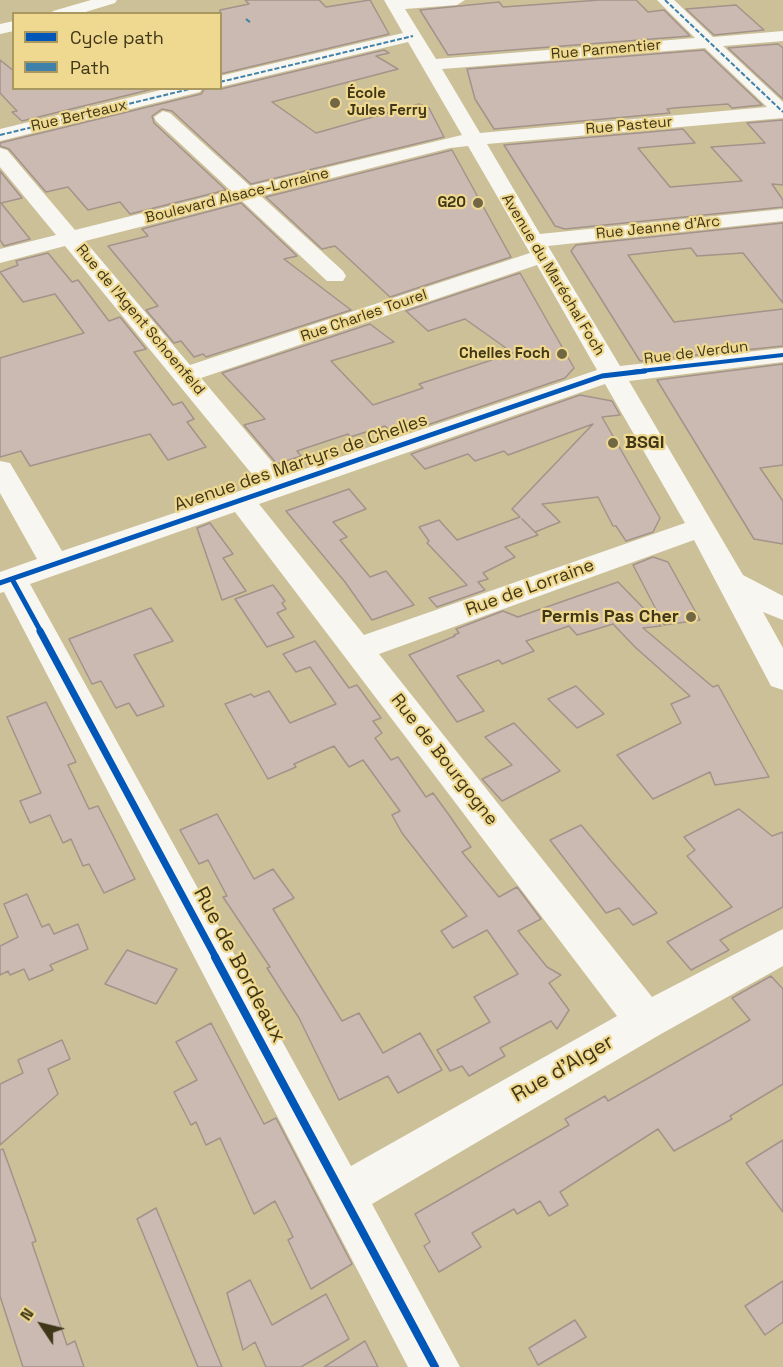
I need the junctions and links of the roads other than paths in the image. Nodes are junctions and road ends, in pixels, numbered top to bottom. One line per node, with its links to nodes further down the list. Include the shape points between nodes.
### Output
1 (109, 0): 5 (street)
2 (457, 0): 4 (street)
3 (666, 0): 8 (street)
4 (393, 2): 6 (street, Avenue du Maréchal Foch)
5 (66, 12)
6 (413, 36): 9 (street, Avenue du Maréchal Foch); 10 (street)
7 (783, 36): 8 (street, Rue Parmentier)
8 (709, 42): 9 (street, Rue Parmentier); 12 (street)
9 (429, 65): 15 (street, Avenue du Maréchal Foch)
10 (222, 82)
11 (186, 90): 14 (street, Rue Berteaux)
12 (783, 112): 15 (street, Rue Pasteur)
13 (163, 117): 17 (street)
14 (0, 135)
15 (474, 140): 17 (street, Boulevard Alsace-Lorraine, via 450,142); 20 (street, Avenue du Maréchal Foch)
16 (0, 154): 19 (street, Rue de l'Agent Schoenfeld)
17 (245, 193): 19 (street, Boulevard Alsace-Lorraine); 22 (street)
18 (783, 215): 20 (street, Rue Jeanne d'Arc)
19 (72, 238): 21 (street, Boulevard Alsace-Lorraine); 24 (street, Rue de l'Agent Schoenfeld)
20 (537, 249): 24 (street, Rue Charles Tourel); 25 (street, Avenue du Maréchal Foch)
21 (0, 256)
22 (335, 276)
23 (783, 355): 25 (street, Rue de Verdun)
24 (186, 375): 27 (street, Rue de l'Agent Schoenfeld)
25 (613, 375): 27 (street, Avenue des Martyrs de Chelles); 29 (street, Avenue du Maréchal Foch)
26 (0, 469): 30 (street)
27 (278, 487): 28 (street, Avenue des Martyrs de Chelles)
28 (241, 500): 30 (street, Avenue des Martyrs de Chelles); 35 (street, Rue de Bourgogne)
29 (702, 527): 32 (street, Avenue du Maréchal Foch); 35 (street, Rue de Lorraine)
30 (55, 564): 31 (street, Avenue des Martyrs de Chelles)
31 (6, 581): 39 (street, Rue de Bordeaux)
32 (731, 582): 33 (street); 34 (street, Avenue du Maréchal Foch)
33 (783, 609)
34 (775, 638): 36 (street, Avenue du Maréchal Foch)
35 (358, 649): 38 (street, Rue de Bourgogne)
36 (783, 678)
37 (783, 946): 38 (street, Rue d'Alger)
38 (646, 1021): 39 (street, Rue d'Alger)
39 (344, 1195): 40 (street, Rue de Bordeaux)
40 (435, 1367)

